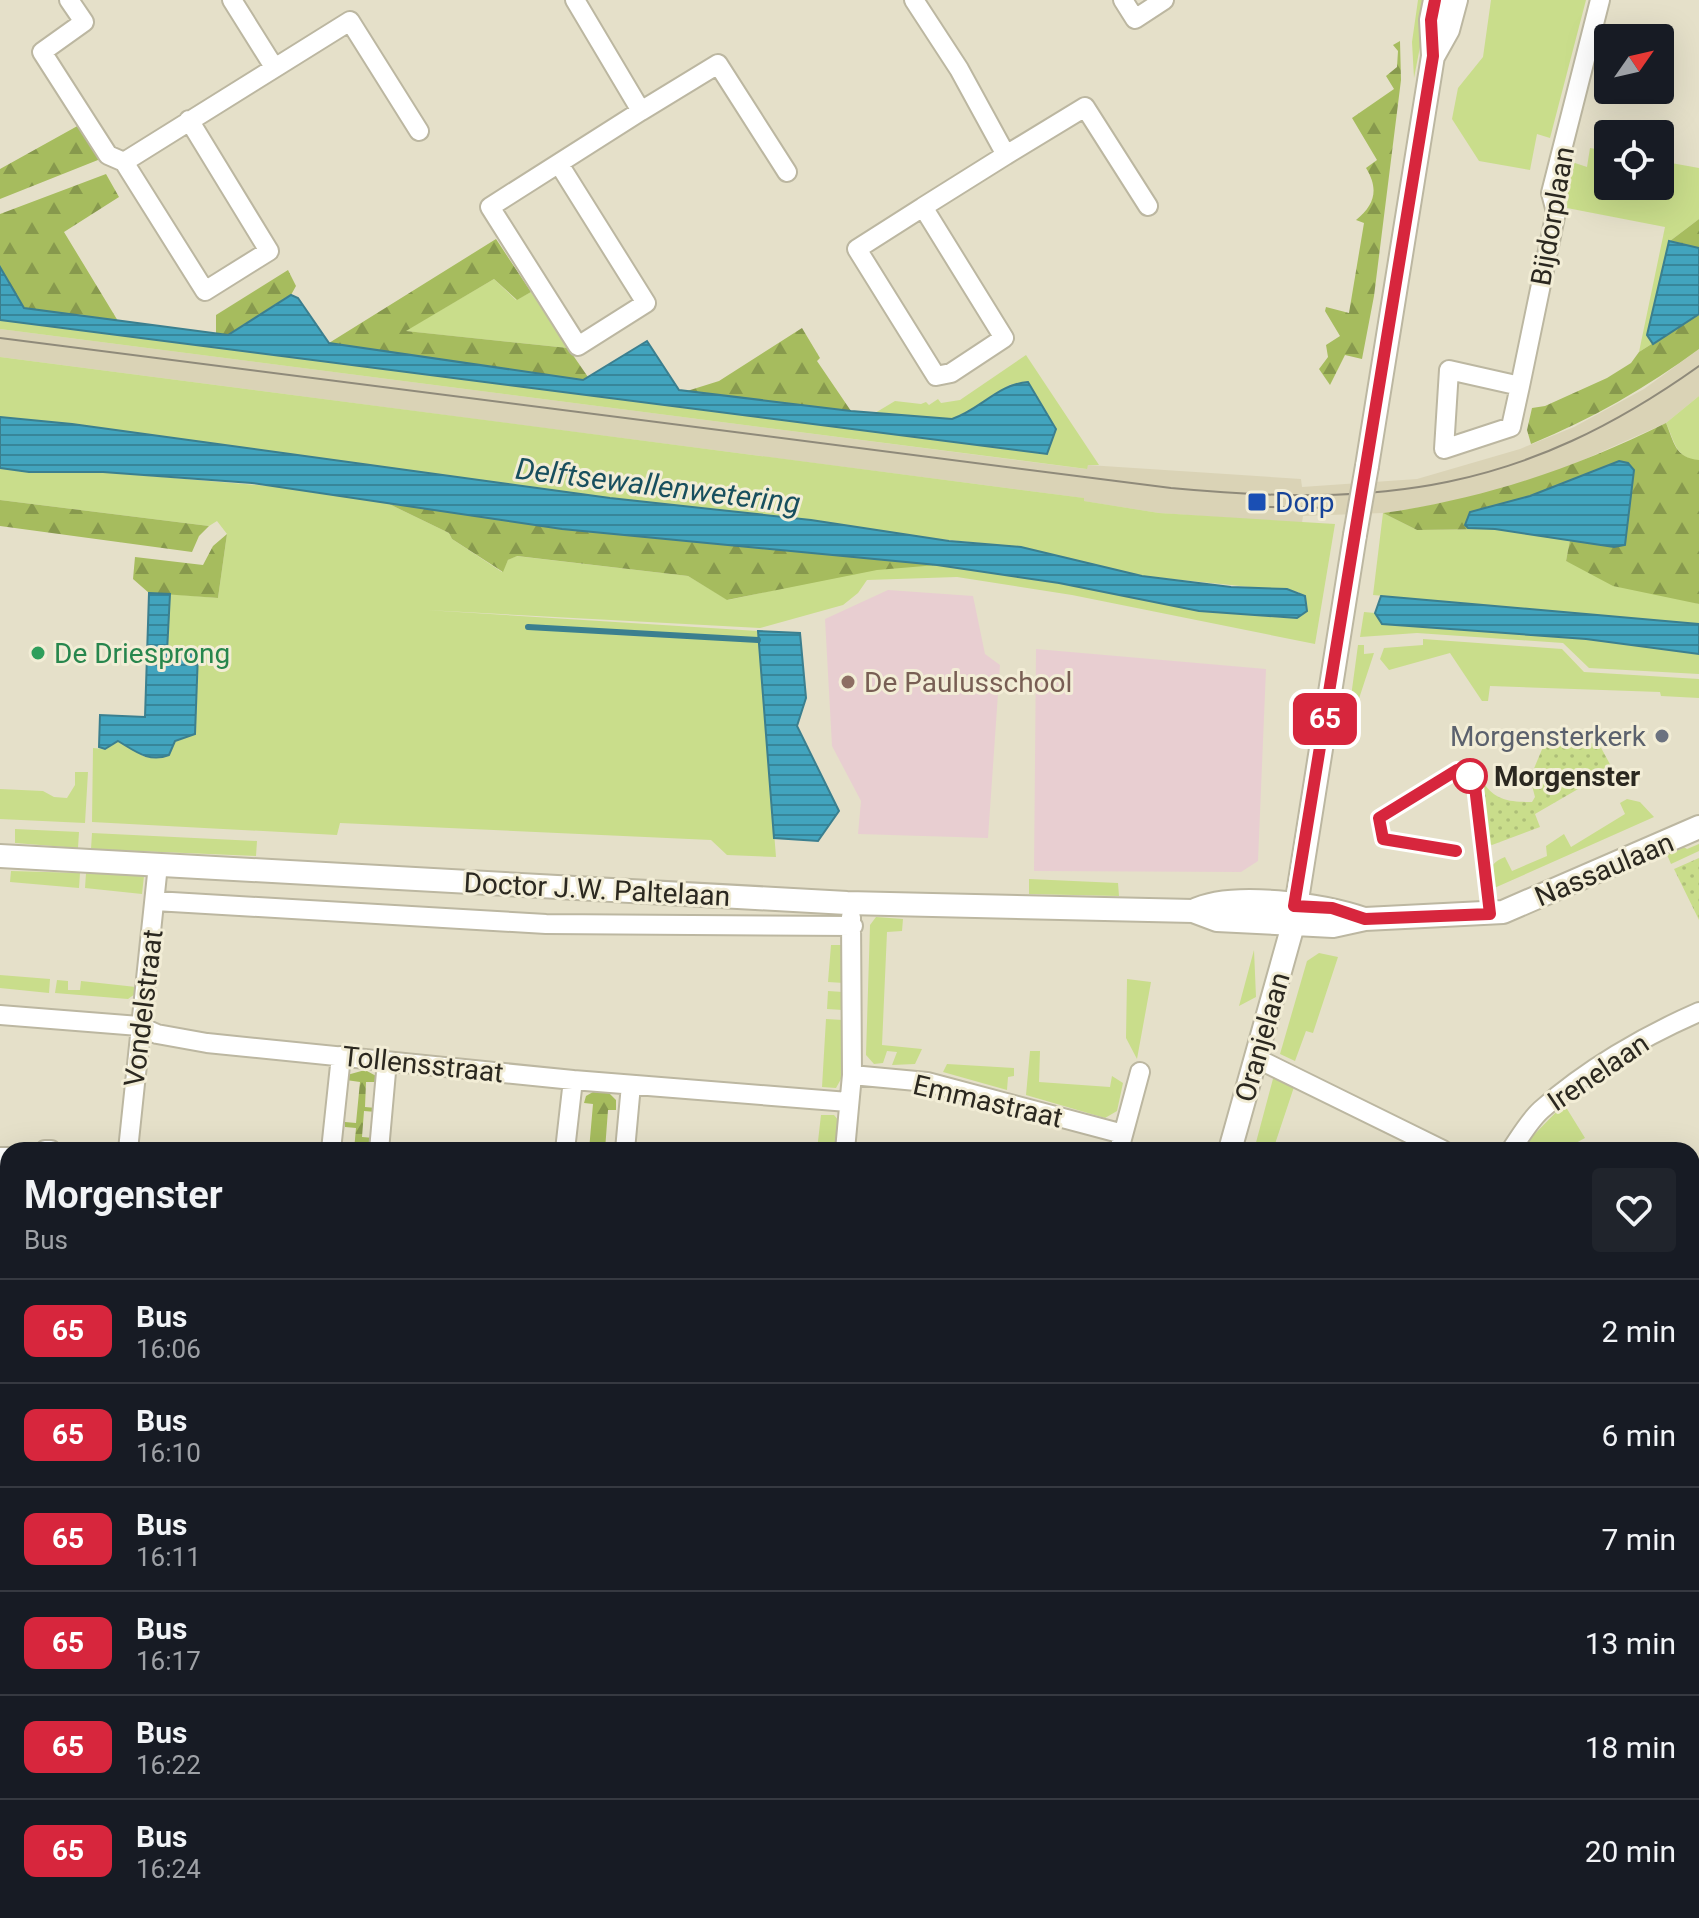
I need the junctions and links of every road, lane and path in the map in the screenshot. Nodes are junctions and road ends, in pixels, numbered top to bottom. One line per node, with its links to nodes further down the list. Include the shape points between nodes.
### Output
1 (69, 0): 16 (street, via 84,22 42,52 108,155)
2 (232, 0): 11 (street)
3 (575, 0): 12 (street)
4 (914, 0): 15 (street)
5 (1123, 0): 6 (street, via 1135,19)
6 (1164, 0)
7 (1435, 0): 10 (street)
8 (1456, 0): 10 (street)
9 (1600, 0): 21 (street, Bijdorplaan, via 1551,193 1556,212)
10 (1433, 56): 27 (street, Oranjelaan, bridge)
11 (274, 67): 13 (street); 14 (street, via 350,21)
12 (641, 111): 17 (street); 18 (street, via 718,64)
13 (189, 120): 16 (street); 16 (street, via 269,251 205,291)
14 (419, 131)
15 (1006, 155): 19 (street, via 1085,107); 20 (street)
16 (124, 162)
17 (559, 164): 17 (street, via 490,207 578,346 646,303)
18 (787, 172)
19 (1148, 206)
20 (923, 207): 20 (street, via 1004,338 951,373 936,376 857,249)
21 (1520, 386): 21 (street, Bijdorplaan, via 1449,370 1444,449 1511,427)
22 (1699, 827): 27 (street, Nassaulaan, via 1503,912 1365,919 1333,926)
23 (0, 856): 24 (street, Doctor J.W. Paltelaan)
24 (158, 865): 25 (street, Vondelstraat); 26 (street, Doctor J.W. Paltelaan)
25 (155, 901): 28 (street, Doctor J.W. Paltelaan, via 546,924); 31 (street, Vondelstraat, via 145,1014)
26 (847, 903): 27 (street, Doctor J.W. Paltelaan, via 1193,911 1217,920); 28 (street)
27 (1293, 915): 33 (street, Oranjelaan)
28 (853, 926): 36 (street)
29 (1699, 1012): 49 (street, Irenelaan, via 1662,1028 1562,1094 1539,1112)
30 (0, 1015): 31 (street, Tollensstraat)
31 (139, 1026): 32 (street, Tollensstraat, via 207,1043); 40 (street, Vondelstraat)
32 (341, 1056): 34 (street, Tollensstraat); 41 (street)
33 (1256, 1058): 47 (street, Oranjelaan); 48 (street)
34 (387, 1061): 37 (street, Tollensstraat); 42 (street)
35 (1140, 1072): 46 (street)
36 (852, 1075): 39 (street); 46 (street, Emmastraat, via 927,1082)
37 (573, 1080): 38 (street, Tollensstraat); 43 (street)
38 (631, 1085): 39 (street, Tollensstraat); 44 (street)
39 (848, 1102): 45 (street)
40 (129, 1142)
41 (332, 1142)
42 (380, 1142)
43 (566, 1142)
44 (626, 1142)
45 (846, 1142)
46 (1121, 1142)
47 (1232, 1142)
48 (1427, 1142)
49 (1517, 1142)

